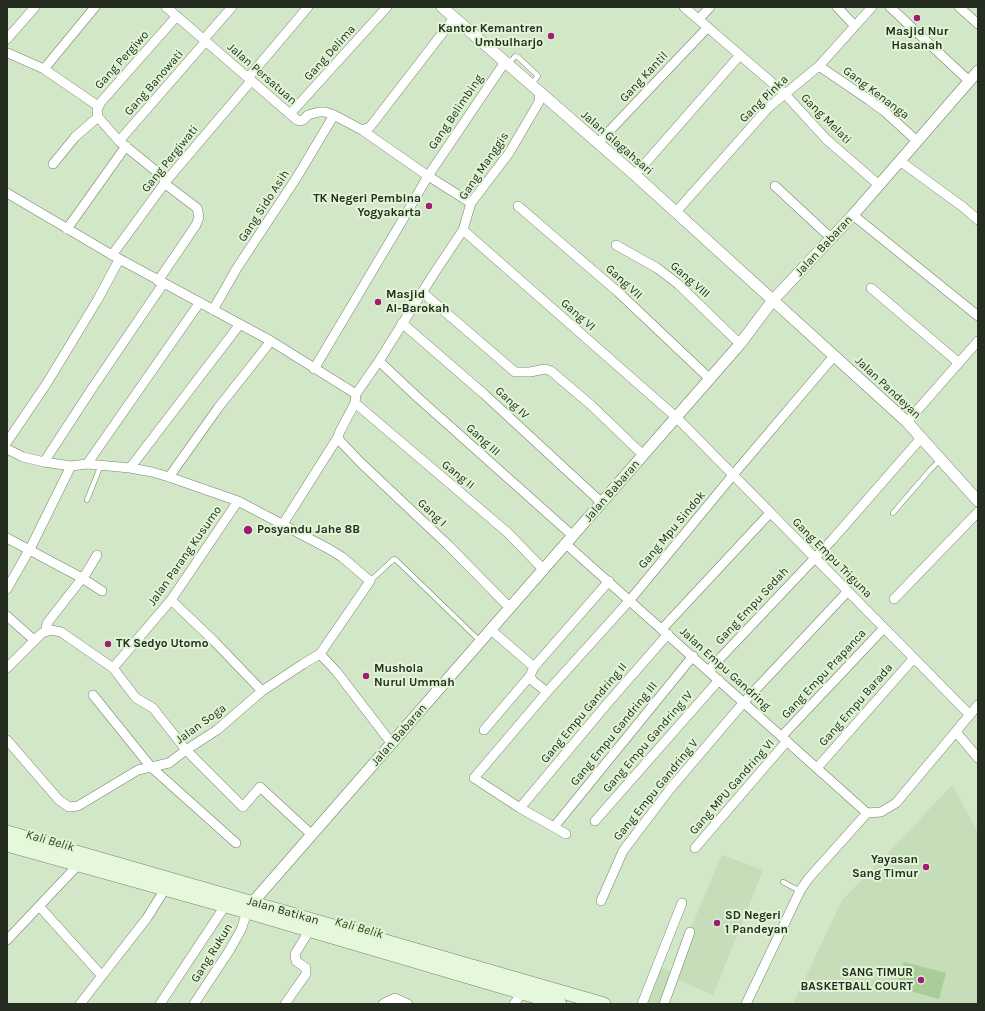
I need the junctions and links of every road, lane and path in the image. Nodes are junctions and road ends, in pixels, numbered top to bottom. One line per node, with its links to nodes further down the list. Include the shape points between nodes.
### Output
1 (35, 7): 20 (street)
2 (95, 7): 27 (street)
3 (166, 7): 14 (street, Jalan Persatuan)
4 (232, 7): 21 (street, Gang Banowati)
5 (308, 7): 29 (street, Gang Pergiwati)
6 (387, 7): 34 (street, Gang Delima)
7 (442, 7): 15 (street, Jalan Glagahsari)
8 (684, 7): 16 (street, Gang Melati)
9 (710, 7): 16 (street)
10 (837, 7): 18 (street)
11 (872, 7): 18 (street, Gang Pinka)
12 (890, 7): 30 (street)
13 (959, 7): 17 (street)
14 (176, 12): 21 (street, Jalan Persatuan); 33 (street, Gang Pergiwo)
15 (454, 18): 25 (street, Jalan Glagahsari); 37 (street, via 370,127)
16 (699, 19): 19 (street, Gang Melati)
17 (978, 24)
18 (855, 26): 26 (street, Gang Pinka)
19 (708, 27): 23 (street, Gang Melati); 40 (street, Gang Kantil)
20 (7, 39)
21 (205, 40): 29 (street, Jalan Persatuan); 39 (street, Gang Banowati)
22 (8, 51): 24 (street); 27 (street)
23 (740, 55): 32 (street, Gang Melati); 43 (street)
24 (7, 62)
25 (505, 62): 31 (street, Jalan Glagahsari); 44 (street, Gang Belimbing)
26 (819, 66): 32 (street, Gang Pinka); 38 (street, Gang Kenanga, via 884,111)
27 (44, 69): 33 (street)
28 (978, 71): 30 (street, Jalan Babaran)
29 (250, 79): 34 (street, Jalan Persatuan); 45 (street, Gang Pergiwati)
30 (969, 81): 38 (street, Jalan Babaran)
31 (540, 92): 40 (street, Jalan Glagahsari); 49 (street, Gang Manggis, via 539,102 509,153)
32 (784, 93): 46 (street, Gang Melati, via 826,139); 51 (street, Gang Pinka)
33 (98, 106): 36 (street, Gang Pergiwo)
34 (290, 114): 35 (street, Jalan Persatuan, via 300,121 313,113 325,112)
35 (334, 115): 37 (street, Jalan Persatuan); 64 (street, Gang Sido Asih)
36 (98, 117): 39 (street); 42 (street, via 75,137)
37 (362, 130): 44 (street, Jalan Persatuan)
38 (917, 141): 41 (street, Jalan Babaran)
39 (122, 143): 45 (street); 54 (street, Gang Banowati)
40 (598, 144): 43 (street, Jalan Glagahsari)
41 (900, 161): 46 (street, Jalan Babaran); 53 (street)
42 (53, 164)
43 (635, 175): 51 (street, Jalan Glagahsari)
44 (428, 176): 49 (street, Jalan Persatuan); 74 (street, Gang Belimbing)
45 (166, 181): 58 (street, Gang Pergiwati); 59 (street, via 197,208 199,218)
46 (878, 185): 52 (street, Jalan Babaran)
47 (775, 186): 56 (street)
48 (7, 193): 54 (street, Gang II)
49 (471, 203): 55 (street, Gang Manggis)
50 (518, 206): 75 (street, Gang VII, via 618,292)
51 (676, 212): 62 (street, Jalan Glagahsari)
52 (853, 215): 56 (street, Jalan Babaran); 65 (street)
53 (978, 220)
54 (67, 229): 58 (street, Gang II)
55 (463, 230): 61 (street, Gang Manggis); 77 (street, Gang VI)
56 (831, 238): 62 (street, Jalan Babaran)
57 (616, 245): 70 (street, Gang VIII, via 657,268 678,284)
58 (115, 258): 59 (street, Gang II); 81 (street, Gang Pergiwati, via 98,299 48,383)
59 (161, 283): 63 (street, Gang II); 85 (street)
60 (871, 288): 73 (street)
61 (422, 292): 66 (street, Gang Manggis); 83 (street, via 515,372 545,369 551,371)
62 (773, 300): 70 (street, Jalan Babaran); 71 (street, Jalan Pandeyan)
63 (200, 302): 64 (street, Gang II); 86 (street)
64 (213, 310): 67 (street, Gang II)
65 (978, 316)
66 (402, 323): 72 (street, Gang Manggis); 95 (street, Gang IV)
67 (240, 324): 68 (street, Gang II); 89 (street)
68 (271, 341): 74 (street, Gang II); 91 (street, via 218,408)
69 (978, 341): 73 (street)
70 (740, 344): 75 (street, Jalan Babaran)
71 (834, 356): 78 (street, Jalan Pandeyan); 90 (street, Gang Mpu Sindok)
72 (379, 361): 76 (street, Gang Manggis); 101 (street, Gang III)
73 (959, 363): 78 (street)
74 (314, 369): 76 (street, Gang II)
75 (710, 378): 77 (street, Jalan Babaran)
76 (355, 398): 79 (street, Gang Manggis); 105 (street, Gang II, via 507,532)
77 (676, 418): 83 (street, Jalan Babaran); 90 (street, Gang Empu Triguna)
78 (907, 422): 80 (street, Jalan Pandeyan)
79 (338, 437): 99 (street, Gang Manggis); 115 (street, Gang I, via 340,442)
80 (921, 438): 84 (street, Jalan Pandeyan); 104 (street, Gang Empu Sedah)
81 (7, 442)
82 (7, 449): 85 (street, via 23,457)
83 (643, 455): 95 (street, Jalan Babaran)
84 (940, 460): 94 (street, Jalan Pandeyan); 98 (lane)
85 (44, 462): 88 (street)
86 (88, 464): 87 (street); 88 (street)
87 (101, 465): 89 (street); 92 (lane)
88 (71, 466): 102 (street)
89 (130, 468): 91 (street)
90 (733, 475): 97 (street, Gang Empu Triguna); 114 (street, Gang Mpu Sindok)
91 (169, 477): 93 (street)
92 (87, 500)
93 (238, 501): 99 (street); 113 (street, Jalan Parang Kusumo)
94 (978, 501)
95 (602, 502): 101 (street, Jalan Babaran)
96 (978, 512): 112 (street)
97 (770, 513): 104 (street, Gang Empu Triguna); 120 (street, Gang Empu Gandring II)
98 (893, 513)
99 (283, 524): 107 (street, via 330,549)
100 (7, 538): 102 (street)
101 (570, 540): 105 (street, Jalan Babaran); 108 (street, Jalan Empu Gandring)
102 (29, 550): 106 (street); 109 (street)
103 (98, 555): 106 (street)
104 (814, 557): 111 (street, Gang Empu Triguna); 128 (street, Gang Empu Sedah)
105 (544, 570): 115 (street, Jalan Babaran)
106 (82, 578): 110 (street); 119 (street, via 48,622)
107 (370, 581): 122 (lane, via 394,559 396,560); 123 (street)
108 (608, 582): 114 (street, Jalan Empu Gandring); 129 (street)
109 (7, 589)
110 (102, 591)
111 (848, 591): 117 (street, Gang Empu Triguna); 134 (street, Gang Empu Gandring V)
112 (894, 599)
113 (171, 600): 127 (street, Jalan Parang Kusumo); 131 (street)
114 (630, 600): 120 (street, Jalan Empu Gandring); 132 (street, Gang Mpu Sindok)
115 (510, 608): 118 (street, Jalan Babaran)
116 (7, 616): 121 (street)
117 (884, 628): 125 (street, Gang Empu Triguna); 139 (street, Gang Empu Prapanca)
118 (491, 630): 122 (street, Jalan Babaran); 129 (street)
119 (46, 631): 121 (street); 127 (street, via 61,632)
120 (665, 632): 124 (street, Jalan Empu Gandring); 146 (street, Gang Empu Gandring II)
121 (34, 640): 126 (street)
122 (481, 642): 141 (street, Jalan Babaran)
123 (320, 654): 131 (street, Jalan Soga); 141 (street)
124 (693, 656): 128 (street, Jalan Empu Gandring); 149 (street, Gang Empu Gandring III)
125 (914, 658): 136 (street, Gang Empu Triguna); 145 (street, Gang Empu Barada)
126 (7, 668)
127 (113, 668): 142 (street, via 136,698 153,708)
128 (708, 670): 130 (street, Jalan Empu Gandring)
129 (532, 671): 132 (street, via 533,681); 137 (street)
130 (719, 680): 134 (street, Jalan Empu Gandring); 148 (street, Gang Empu Gandring IV)
131 (262, 691): 142 (street, Jalan Soga, via 217,730)
132 (547, 692): 146 (street, Gang Mpu Sindok, via 474,778)
133 (92, 695): 144 (street)
134 (744, 702): 139 (street, Jalan Empu Gandring); 161 (street, Gang Empu Gandring V, via 670,789 623,852)
135 (978, 705): 136 (street)
136 (970, 715): 138 (street)
137 (484, 730)
138 (956, 732): 143 (street); 147 (street, via 896,803 881,812)
139 (784, 739): 145 (street, Jalan Empu Gandring); 155 (street, Gang MPU Gandring VI)
140 (7, 740): 144 (street, Jalan Soga, via 59,800 69,807 78,806 138,770)
141 (392, 744): 152 (street, Jalan Babaran)
142 (186, 750): 144 (street, Jalan Soga, via 169,763); 152 (street, via 243,807 260,787)
143 (978, 758)
144 (151, 767): 153 (street)
145 (817, 768): 147 (street, Jalan Empu Gandring)
146 (520, 808): 149 (street)
147 (867, 813): 160 (street)
148 (595, 821)
149 (554, 827): 151 (street)
150 (7, 832): 157 (main road, Jalan Batikan)
151 (566, 834)
152 (312, 835): 165 (street, Jalan Babaran)
153 (236, 843)
154 (7, 845): 156 (main road, Jalan Batikan)
155 (695, 848)
156 (78, 865): 157 (main road, Jalan Batikan); 163 (street)
157 (116, 869): 159 (main road, Jalan Batikan); 165 (main road, Jalan Batikan)
158 (783, 882): 160 (lane)
159 (166, 889): 164 (main road, Jalan Batikan); 169 (street)
160 (800, 891): 182 (street)
161 (601, 901)
162 (682, 903): 180 (street)
163 (39, 906): 168 (street); 169 (street)
164 (225, 906): 165 (main road, Jalan Batikan); 172 (street)
165 (250, 908): 166 (main road, Jalan Batikan); 170 (main road, Jalan Batikan); 173 (street, Gang Rukun, via 241,930)
166 (309, 931): 170 (main road, Jalan Batikan); 174 (street, via 295,954 296,961 306,968 306,974)
167 (690, 932): 181 (street)
168 (7, 940)
169 (102, 976): 171 (street)
170 (523, 987): 177 (street); 178 (main road, Jalan Batikan); 179 (main road, Jalan Batikan)
171 (80, 1004)
172 (160, 1004)
173 (194, 1004)
174 (285, 1004)
175 (383, 1004): 176 (street, via 395,998)
176 (408, 1004)
177 (514, 1004)
178 (560, 1004)
179 (604, 1004)
180 (642, 1004)
181 (664, 1004)
182 (746, 1004)

